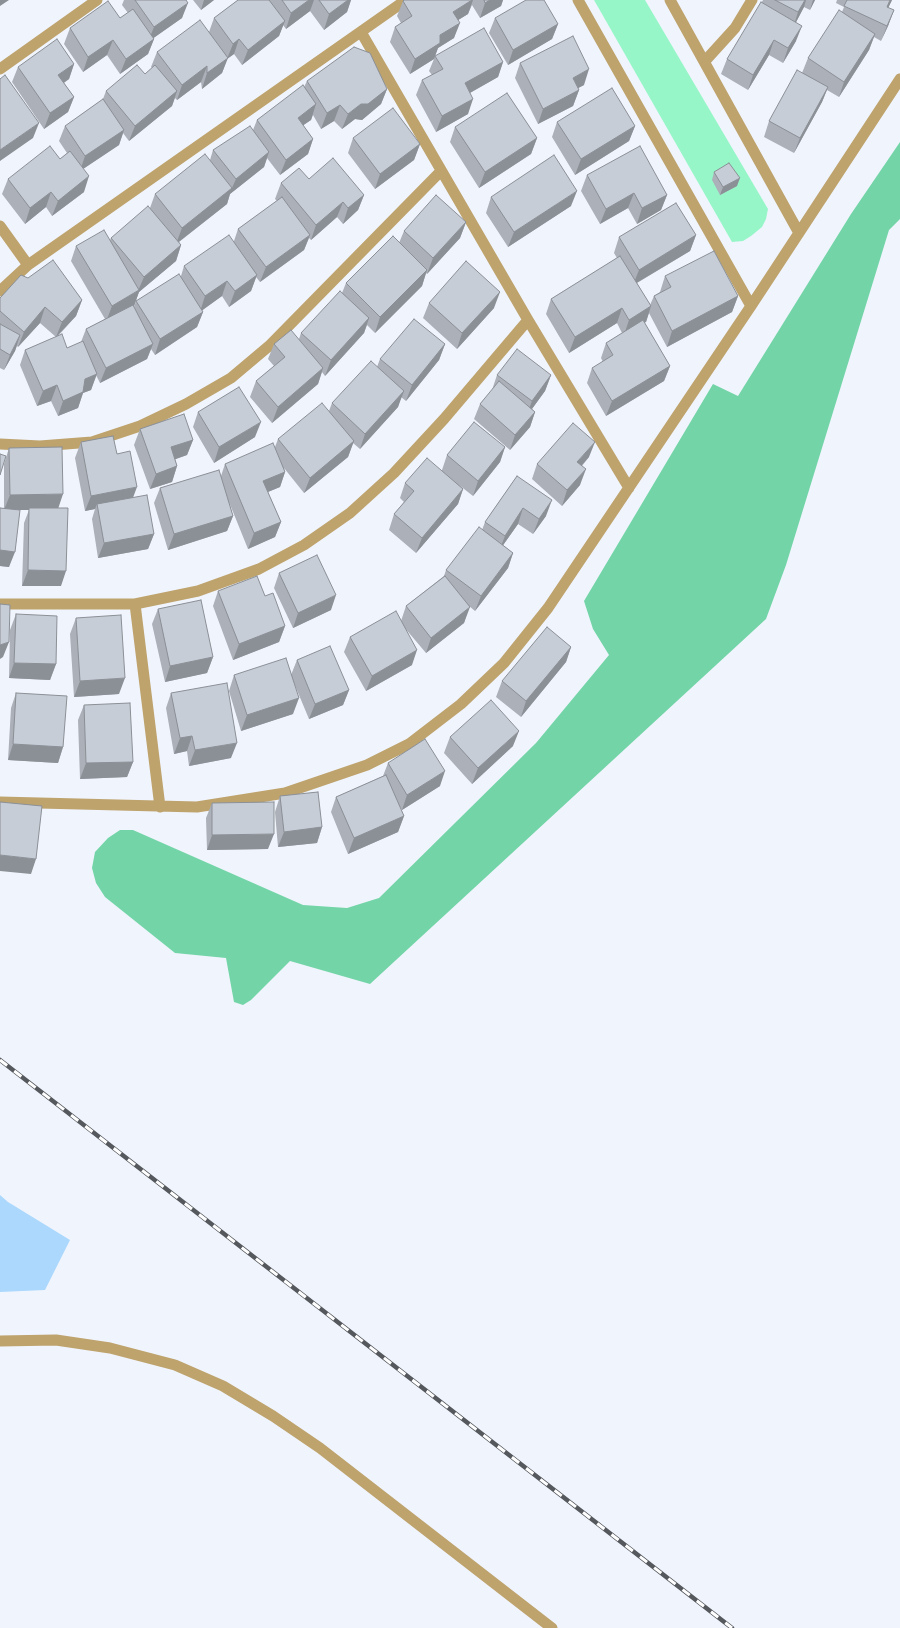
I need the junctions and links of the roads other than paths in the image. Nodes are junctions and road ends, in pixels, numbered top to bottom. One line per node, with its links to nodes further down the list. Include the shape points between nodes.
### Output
1 (97, 0): 8 (street)
2 (406, 0): 6 (street)
3 (578, 0): 15 (street)
4 (670, 0): 7 (street)
5 (752, 0): 7 (street, via 735,28)
6 (361, 32): 10 (street); 13 (street)
7 (705, 61): 12 (street)
8 (0, 69)
9 (900, 79): 12 (street)
10 (441, 171): 16 (street); 17 (street, via 269,346 231,378 140,426 92,442 40,446)
11 (0, 226): 13 (street)
12 (798, 233): 15 (street)
13 (28, 264): 14 (street)
14 (0, 291)
15 (751, 306): 18 (street)
16 (528, 320): 18 (street); 20 (street, via 444,419 394,473 350,513 304,545 259,569 198,591)
17 (0, 444)
18 (629, 488): 22 (street, via 548,608 504,663 461,704 409,744 367,765 285,793 197,807)
19 (0, 604): 20 (street)
20 (135, 604): 22 (street)
21 (0, 802): 22 (street)
22 (160, 807)
23 (0, 1340): 24 (street, via 56,1340 110,1348 175,1365 223,1386 320,1448)
24 (552, 1628)

